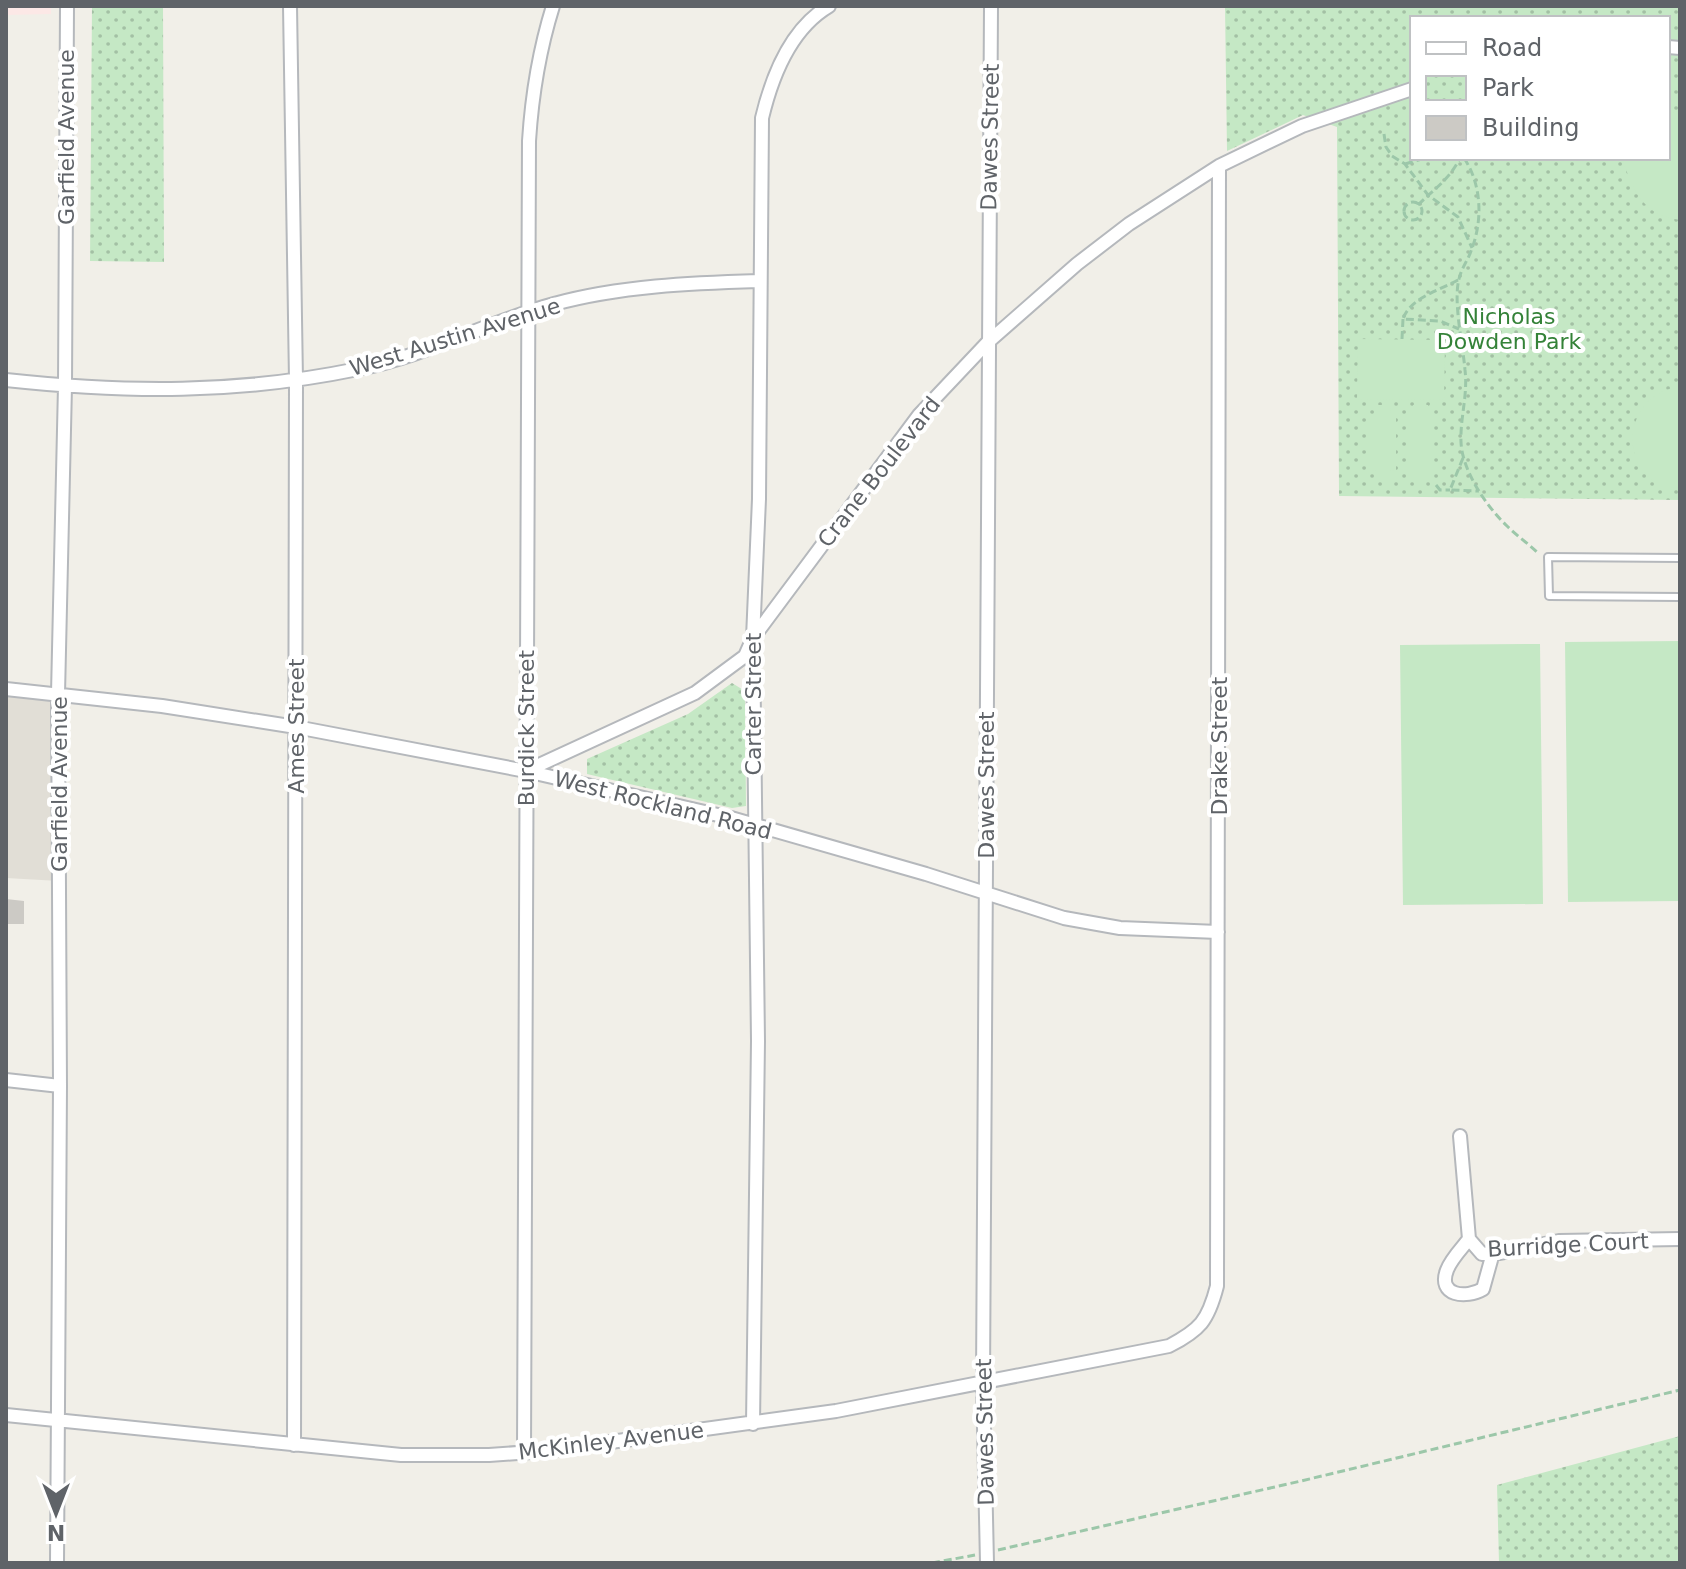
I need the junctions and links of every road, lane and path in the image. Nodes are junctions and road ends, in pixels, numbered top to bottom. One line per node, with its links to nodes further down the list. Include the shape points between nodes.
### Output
1 (67, 6): 25 (street, Garfield Avenue)
2 (290, 6): 24 (street, Ames Street)
3 (553, 6): 18 (street, Burdick Street, via 531,103)
4 (829, 6): 17 (street, Carter Street, via 801,31 769,90 761,130)
5 (991, 6): 22 (street, Dawes Street)
6 (1410, 90): 12 (street, Crane Boulevard, via 1302,126)
7 (1384, 134): 11 (path, via 1392,156)
8 (1418, 160): 11 (path)
9 (1461, 160): 13 (path)
10 (1464, 160): 15 (path, via 1473,172 1481,220)
11 (1405, 164): 13 (path)
12 (1219, 166): 22 (street, Crane Boulevard, via 1129,224); 40 (street, Drake Street)
13 (1428, 195): 14 (path); 15 (path, via 1458,217)
14 (1418, 205): 14 (path, via 1418,218 1405,217 1407,204)
15 (1472, 248): 16 (path)
16 (1458, 280): 19 (path, via 1415,302); 20 (path)
17 (759, 281): 18 (street, West Austin Avenue, via 631,290); 33 (street, Carter Street)
18 (529, 313): 24 (street, West Austin Avenue, via 423,352); 37 (street, Burdick Street)
19 (1403, 319): 20 (path, via 1440,321); 21 (path)
20 (1460, 329): 26 (path, via 1466,373)
21 (1402, 339)
22 (987, 343): 33 (street, Crane Boulevard, via 919,415); 39 (street, Dawes Street)
23 (6, 380): 25 (street, West Austin Avenue)
24 (296, 380): 25 (street, West Austin Avenue, via 161,391); 36 (street, Ames Street)
25 (65, 386): 35 (street, Garfield Avenue)
26 (1463, 458): 28 (path); 29 (path)
27 (1436, 485): 28 (path)
28 (1450, 490): 29 (path)
29 (1480, 491): 30 (path, via 1506,525 1541,557)
30 (1548, 557): 31 (lane); 32 (lane, via 1549,596)
31 (1680, 558)
32 (1680, 597)
33 (753, 638): 37 (street, Crane Boulevard, via 745,656 695,693); 38 (street, Carter Street)
34 (6, 689): 35 (street, West Rockland Road)
35 (58, 694): 36 (street, West Rockland Road); 42 (street, Garfield Avenue)
36 (296, 727): 37 (street, West Rockland Road); 53 (street, Ames Street)
37 (526, 771): 38 (street, West Rockland Road); 54 (street, Burdick Street)
38 (753, 826): 39 (street, West Rockland Road); 52 (street, Carter Street, via 758,1041)
39 (986, 895): 40 (street, West Rockland Road, via 1106,925); 48 (street, Dawes Street)
40 (1218, 932): 47 (street, Drake Street, via 1217,1286)
41 (6, 1080): 42 (street)
42 (60, 1086): 51 (street, Garfield Avenue)
43 (1460, 1136): 44 (street, Burridge Court)
44 (1469, 1239): 46 (street, Burridge Court, via 1482,1254); 46 (street, via 1446,1273 1447,1285 1456,1295 1470,1296 1483,1289)
45 (1680, 1239): 46 (street, Burridge Court, via 1559,1241)
46 (1493, 1253)
47 (1203, 1324): 48 (street, McKinley Avenue, via 1169,1346)
48 (983, 1381): 52 (street, McKinley Avenue); 55 (street, Dawes Street)
49 (1680, 1390): 55 (path)
50 (6, 1415): 51 (street, McKinley Avenue)
51 (58, 1420): 53 (street, McKinley Avenue); 56 (street, Garfield Avenue)
52 (753, 1424): 54 (street, McKinley Avenue)
53 (294, 1445): 54 (street, McKinley Avenue, via 401,1455)
54 (524, 1453)
55 (987, 1558): 57 (path)
56 (57, 1563)
57 (932, 1563)

